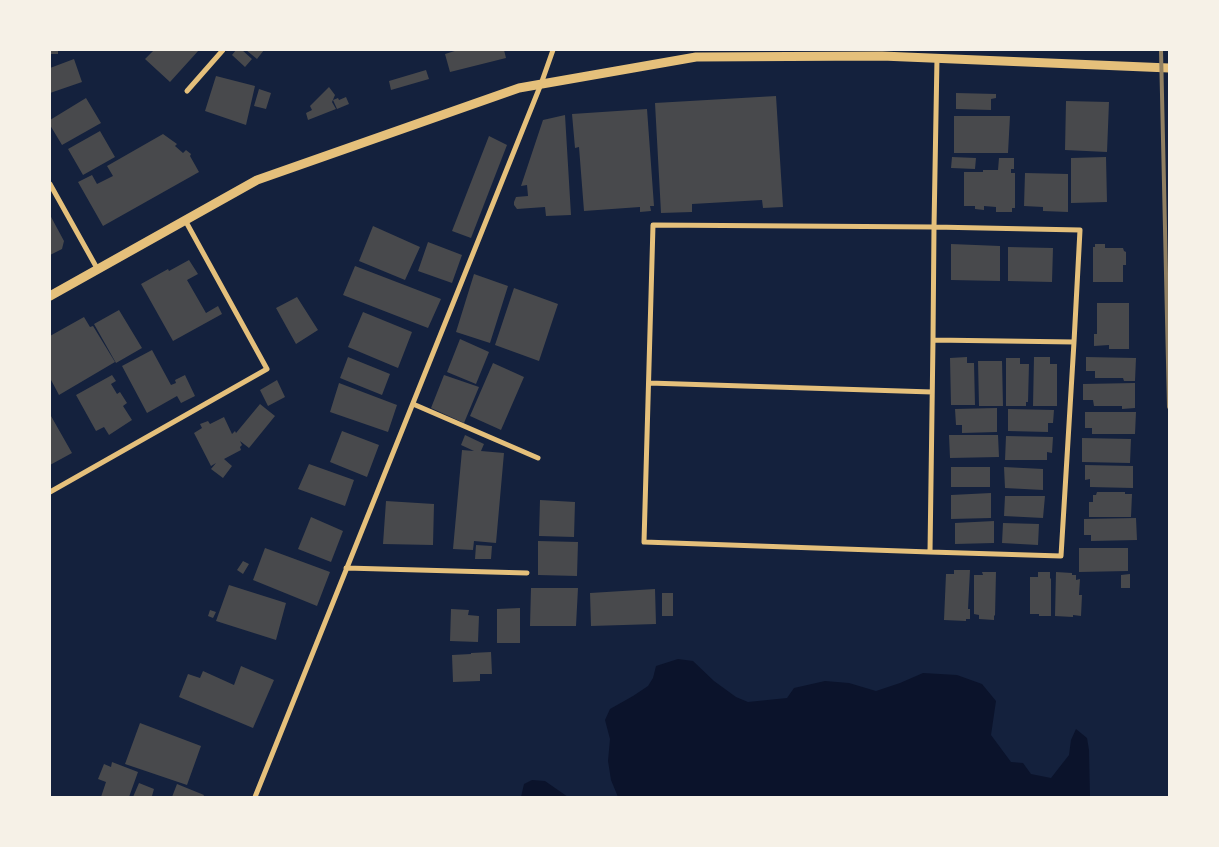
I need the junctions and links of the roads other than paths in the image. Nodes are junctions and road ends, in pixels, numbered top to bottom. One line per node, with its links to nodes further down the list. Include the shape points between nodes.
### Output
1 (223, 50): 7 (street)
2 (553, 50): 6 (street)
3 (892, 53): 4 (street); 6 (street, via 696,58)
4 (937, 58): 5 (street); 10 (street)
5 (1169, 68)
6 (541, 84): 9 (street, via 519,88 256,180); 17 (street)
7 (187, 91)
8 (50, 184): 11 (street)
9 (185, 220): 11 (street); 19 (street, via 267,369)
10 (934, 227): 13 (street); 14 (street, via 1080,230); 15 (street, via 653,225)
11 (98, 270): 12 (street)
12 (50, 296)
13 (932, 340): 14 (street); 16 (street)
14 (1074, 342): 20 (street, via 1061,556)
15 (649, 383): 16 (street); 20 (street, via 644,542)
16 (932, 392): 20 (street)
17 (413, 404): 18 (street); 21 (street)
18 (538, 458)
19 (50, 492)
20 (930, 552)
21 (346, 568): 22 (street); 23 (street)
22 (527, 573)
23 (254, 797)

